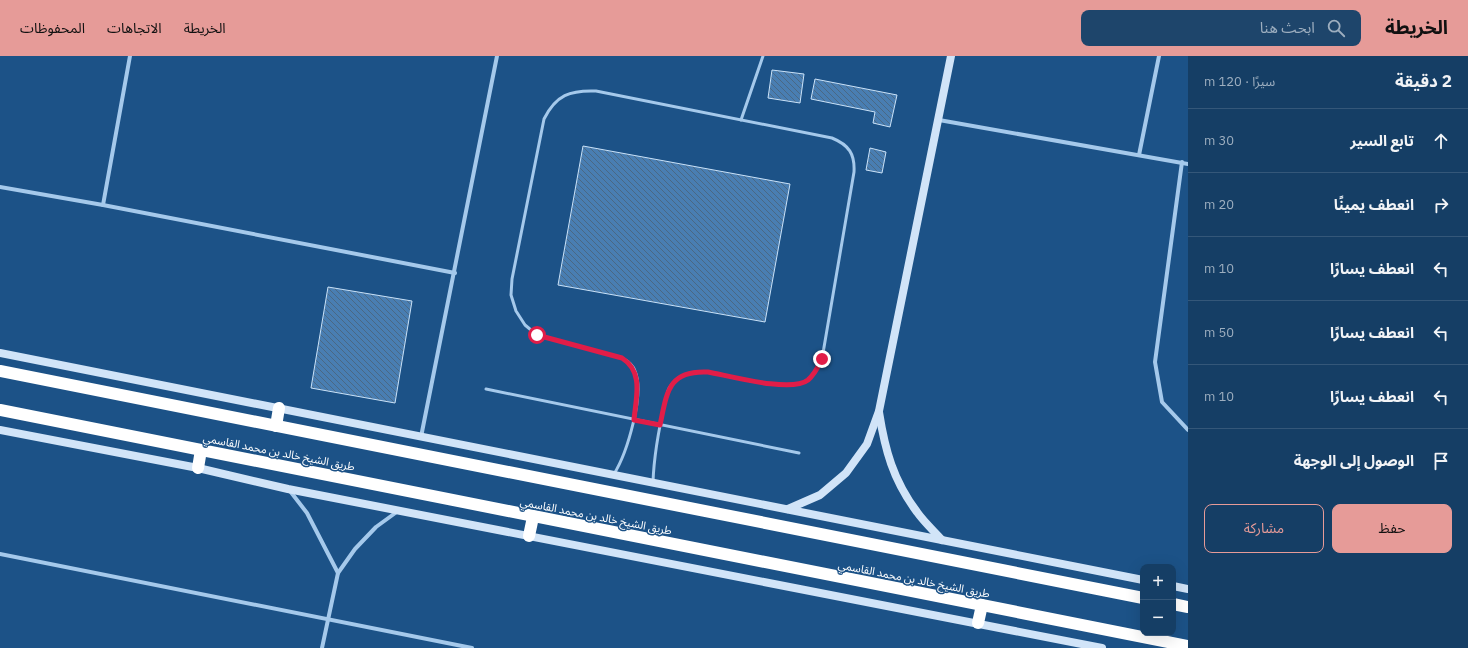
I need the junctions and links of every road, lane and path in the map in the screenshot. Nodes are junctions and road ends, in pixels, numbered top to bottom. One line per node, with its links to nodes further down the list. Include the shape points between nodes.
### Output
1 (130, 56): 12 (street)
2 (497, 56): 13 (street)
3 (763, 56): 6 (lane)
4 (951, 56): 7 (street)
5 (1159, 56): 8 (street)
6 (741, 120): 20 (lane, via 583,90 559,98 544,119 512,279 511,296 516,311 525,325 537,335 622,358 630,363 637,378); 21 (lane, via 832,138 843,142 851,150 854,161 822,359 808,380 796,385 708,372 697,371 687,374 669,387)
7 (938, 120): 8 (street); 19 (street)
8 (1139, 155): 9 (street)
9 (1182, 162): 10 (street); 24 (street, via 1155,362 1162,402)
10 (1188, 164)
11 (0, 187): 12 (street)
12 (102, 205): 13 (street)
13 (455, 272): 25 (street)
14 (0, 353): 17 (street)
15 (0, 371): 22 (highway)
16 (486, 389): 20 (lane)
17 (279, 408): 22 (highway); 25 (street)
18 (0, 410): 26 (highway, طريق الشيخ خالد بن محمد القاسمي)
19 (879, 411): 32 (street, via 867,444 846,473 820,495); 36 (street, via 884,447 898,482 917,513)
20 (634, 420): 21 (lane); 29 (lane, via 626,450)
21 (660, 425): 27 (lane); 30 (lane)
22 (276, 426): 42 (highway)
23 (0, 430): 28 (street)
24 (1188, 430)
25 (421, 437): 29 (street)
26 (201, 450): 28 (highway); 34 (highway, طريق الشيخ خالد بن محمد القاسمي)
27 (799, 453)
28 (198, 468): 31 (street)
29 (613, 475): 30 (street)
30 (653, 482): 32 (street)
31 (288, 489): 33 (street); 38 (street, via 307,513)
32 (788, 509): 36 (street)
33 (400, 510): 35 (street); 38 (street, via 371,532)
34 (533, 516): 35 (highway); 43 (highway, طريق الشيخ خالد بن محمد القاسمي)
35 (529, 536): 47 (street)
36 (942, 540): 39 (street)
37 (0, 554): 46 (street)
38 (338, 573): 46 (street)
39 (1140, 579)
40 (1176, 587): 41 (street)
41 (1188, 589)
42 (1140, 597)
43 (982, 605): 47 (highway); 48 (highway, طريق الشيخ خالد بن محمد القاسمي)
44 (1176, 605): 45 (highway)
45 (1188, 607)
46 (328, 618): 49 (street); 50 (street)
47 (978, 623): 51 (street)
48 (1188, 646)
49 (322, 648)
50 (472, 648)
51 (1102, 648)

